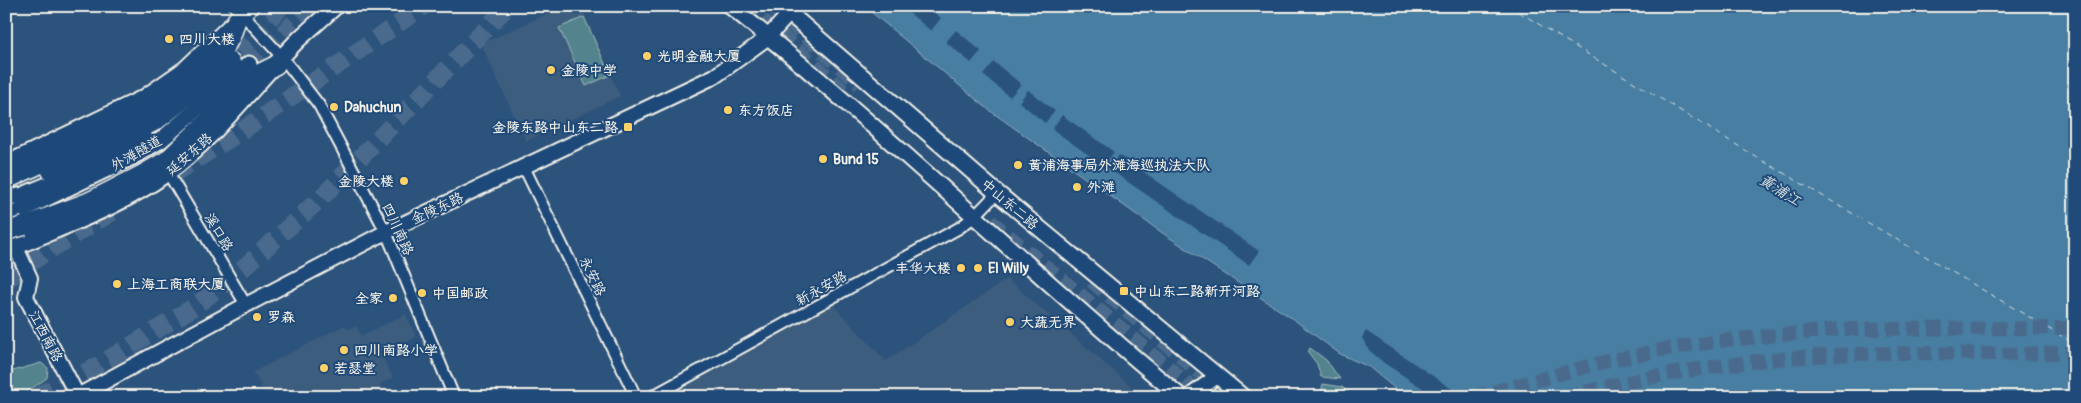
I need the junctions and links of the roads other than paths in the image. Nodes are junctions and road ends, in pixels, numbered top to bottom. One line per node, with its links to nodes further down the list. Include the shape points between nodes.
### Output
1 (336, 6): 6 (main road)
2 (730, 6): 5 (main road)
3 (786, 10): 5 (street, 金陵东路); 14 (main road, 中山东二路)
4 (241, 11): 6 (street, 四川南路); 8 (highway, via 229,41); 10 (main road, via 185,69 145,97)
5 (767, 38): 11 (street, 金陵东路, via 715,76); 16 (main road, via 866,120)
6 (280, 61): 9 (highway, via 256,75); 20 (street, 四川南路, via 319,105)
7 (240, 62): 8 (highway); 9 (highway); 15 (main road, 外滩隧道, via 154,132 76,173 24,195); 17 (main road, 外滩隧道, via 161,140)
8 (154, 114): 12 (highway); 13 (highway, via 76,160)
9 (166, 161): 18 (highway, via 142,164); 21 (main road, 延安东路, via 155,182 89,217); 22 (street, 溪口路)
10 (6, 164)
11 (524, 167): 20 (street, 金陵东路); 26 (street, 永安路)
12 (6, 180)
13 (6, 189)
14 (997, 193): 16 (street, 新永安路); 23 (main road, 中山东二路)
15 (6, 199)
16 (974, 217): 27 (street, 新永安路); 28 (main road)
17 (6, 219)
18 (15, 226): 19 (highway, bridge); 21 (street, 江西南路)
19 (6, 231)
20 (386, 232): 22 (street, 金陵东路); 25 (street, 四川南路)
21 (12, 249): 24 (street, 江西南路, via 30,278 26,297)
22 (246, 305): 24 (street, 金陵东路)
23 (1217, 376): 29 (street); 30 (main road, 中山东二路)
24 (77, 397)
25 (454, 397)
26 (636, 397)
27 (651, 397)
28 (1181, 397)
29 (1189, 397)
30 (1242, 397)

